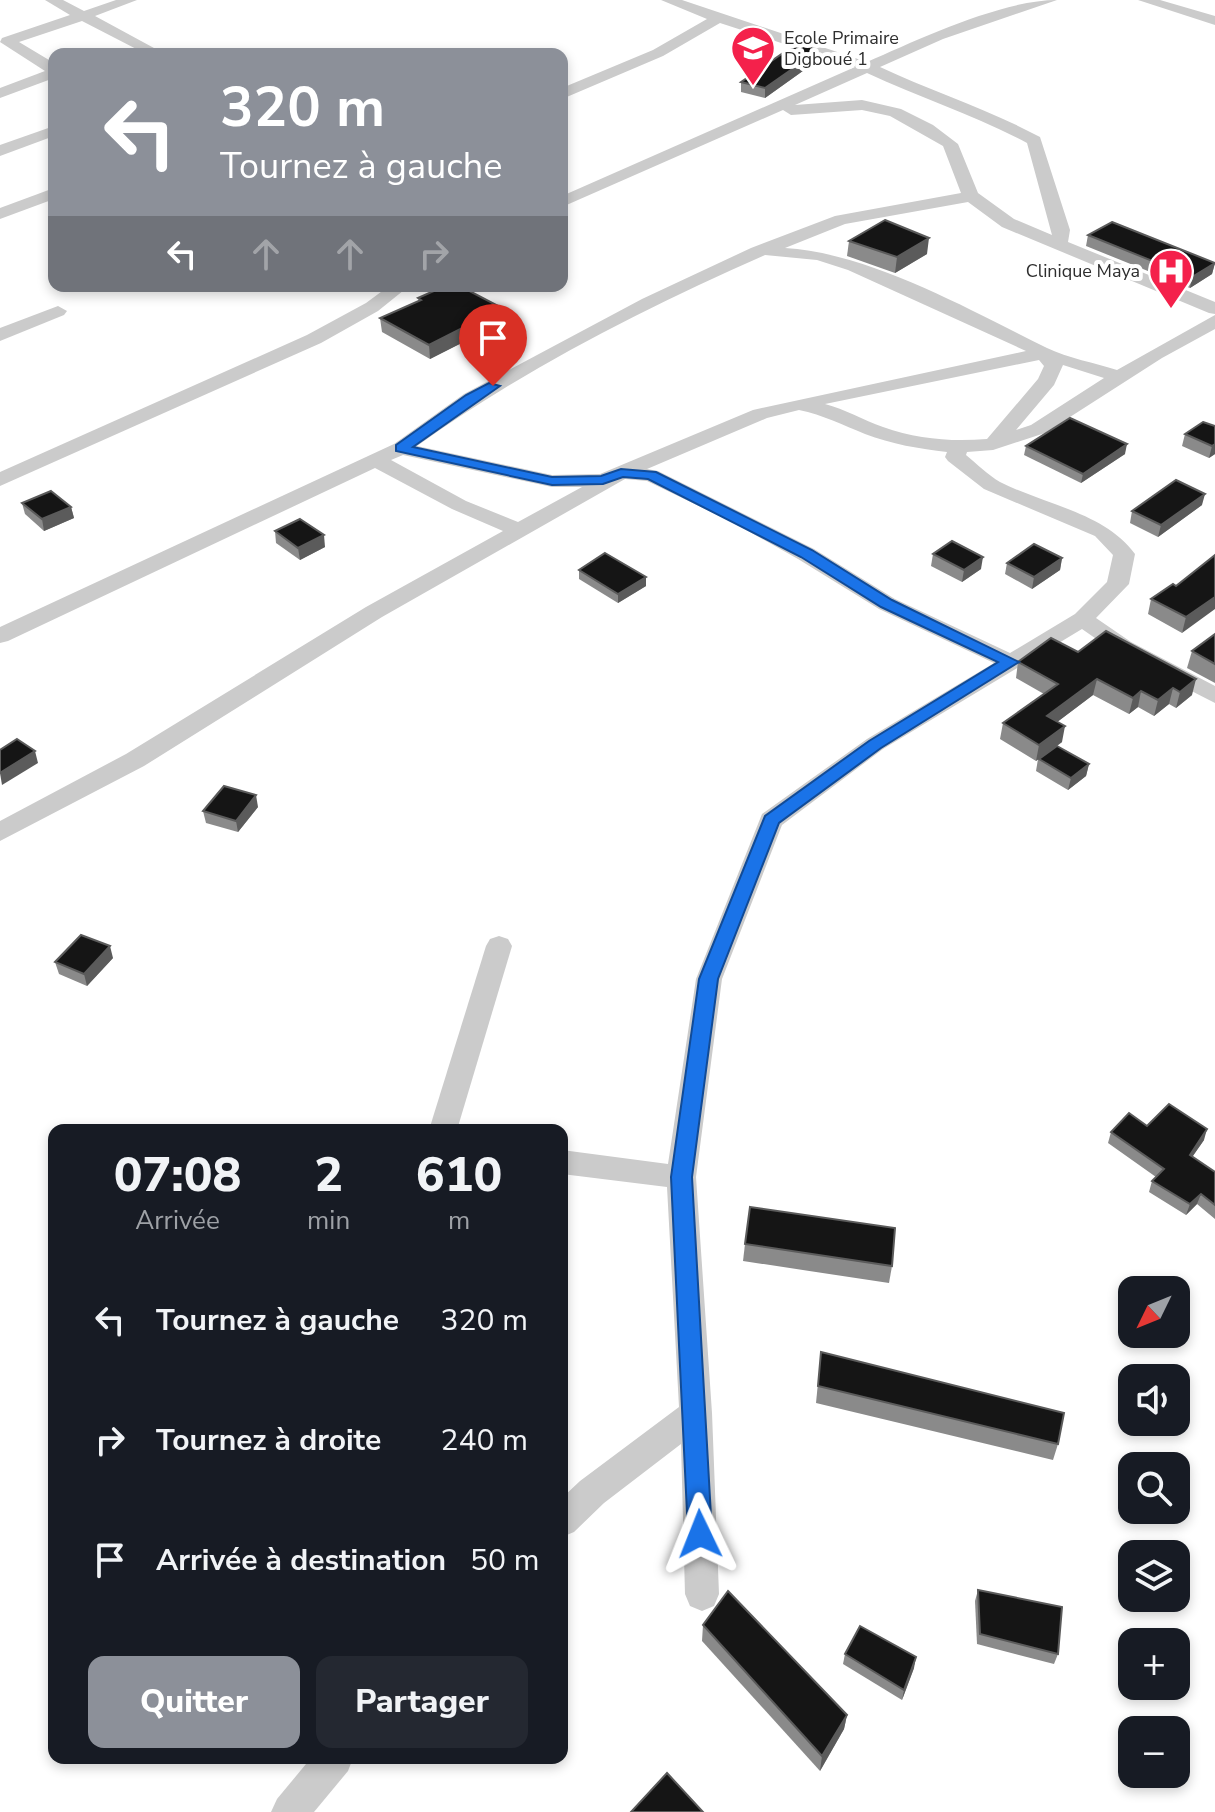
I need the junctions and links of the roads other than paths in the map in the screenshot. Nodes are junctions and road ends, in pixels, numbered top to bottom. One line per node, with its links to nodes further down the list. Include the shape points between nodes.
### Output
1 (52, 0): 6 (street)
2 (130, 0): 6 (street)
3 (668, 0): 7 (street)
4 (1050, 0): 11 (street, via 938,36)
5 (1145, 0): 8 (street)
6 (81, 16): 9 (street); 10 (street)
7 (719, 18): 11 (street); 14 (street, via 658,53)
8 (1215, 21)
9 (4, 42): 12 (street)
10 (145, 48)
11 (868, 67): 16 (street); 23 (street, via 1034,140 1061,230)
12 (48, 68)
13 (48, 74): 15 (street)
14 (568, 91)
15 (0, 93)
16 (764, 114): 20 (street, via 862,105 895,112 950,144); 21 (street)
17 (48, 133): 18 (street)
18 (0, 151)
19 (48, 195): 22 (street)
20 (971, 196): 23 (street, via 1008,223); 24 (street, via 841,220)
21 (568, 199)
22 (0, 214)
23 (1059, 245): 26 (street)
24 (757, 252): 30 (street, via 793,251 854,266 966,313); 35 (street, via 648,303 471,398)
25 (392, 292): 38 (street, via 314,339)
26 (1215, 309)
27 (58, 311): 29 (street)
28 (1215, 321): 31 (street)
29 (0, 335)
30 (1043, 353): 31 (street); 32 (street); 33 (street, via 1054,365 1047,381)
31 (1118, 376): 33 (street, via 1038,429)
32 (799, 404): 34 (street, via 875,431); 37 (street, via 760,414)
33 (993, 444): 34 (street)
34 (959, 447): 40 (street, via 955,457 991,485 1102,532 1124,554 1118,584)
35 (401, 448): 36 (street); 37 (street, via 552,481 603,480)
36 (376, 460): 39 (street); 41 (street)
37 (621, 473): 39 (street); 42 (street, via 651,475 806,554 887,604)
38 (3, 474)
39 (517, 529): 44 (street, via 135,760)
40 (1083, 619): 42 (street); 43 (street, via 1123,647)
41 (0, 636)
42 (1011, 662): 48 (street, via 875,744 771,820 709,979)
43 (1215, 696)
44 (0, 832)
45 (499, 946): 46 (street)
46 (445, 1124)
47 (568, 1163): 48 (street)
48 (681, 1177): 49 (street)
49 (696, 1413): 50 (street); 51 (street)
50 (568, 1515)
51 (702, 1594)
52 (330, 1764): 53 (street)
53 (290, 1812)

